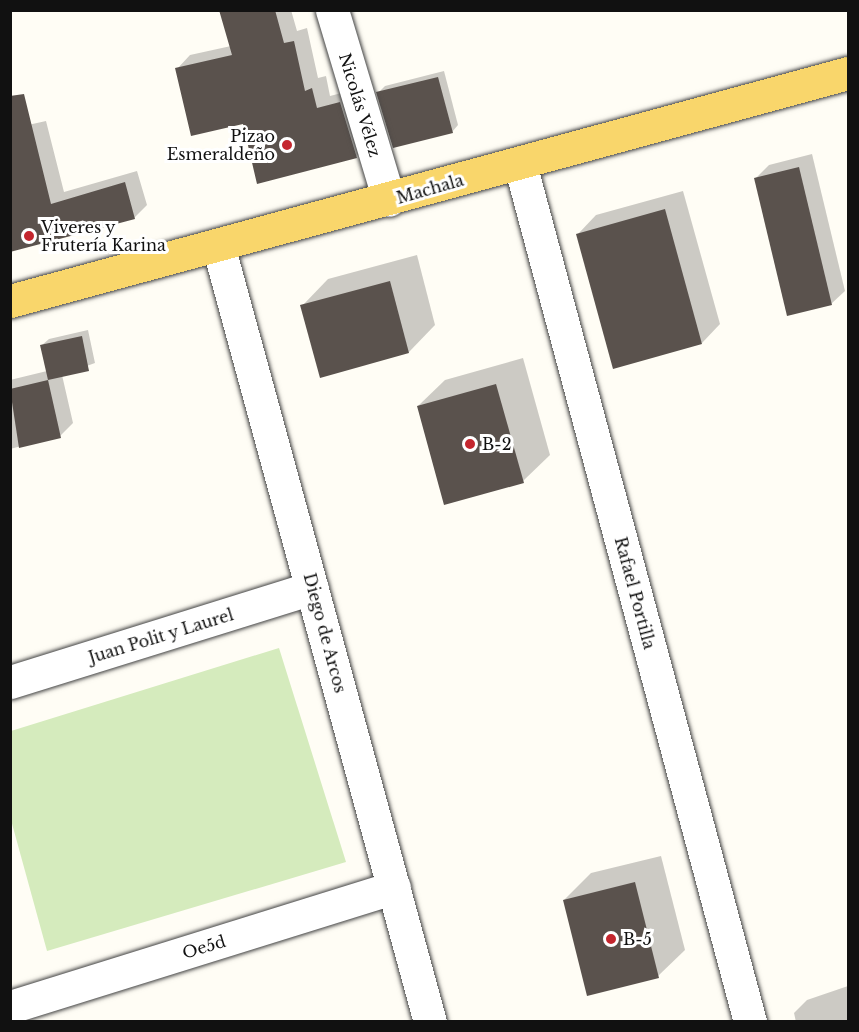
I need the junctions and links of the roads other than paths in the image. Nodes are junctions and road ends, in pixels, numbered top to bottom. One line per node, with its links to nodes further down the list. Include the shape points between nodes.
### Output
1 (332, 10): 4 (street, Nicolás Vélez)
2 (849, 72): 3 (main road, Machala)
3 (520, 164): 4 (main road, Machala); 12 (street, Rafael Portilla)
4 (389, 200): 5 (main road, Machala)
5 (218, 244): 6 (main road, Machala); 7 (street, Diego de Arcos)
6 (10, 301)
7 (312, 588): 8 (street, Juan Polit y Laurel); 9 (street, Diego de Arcos)
8 (10, 682)
9 (394, 887): 10 (street, Oe5d); 11 (street, Diego de Arcos)
10 (14, 1008)
11 (430, 1022)
12 (750, 1022)

